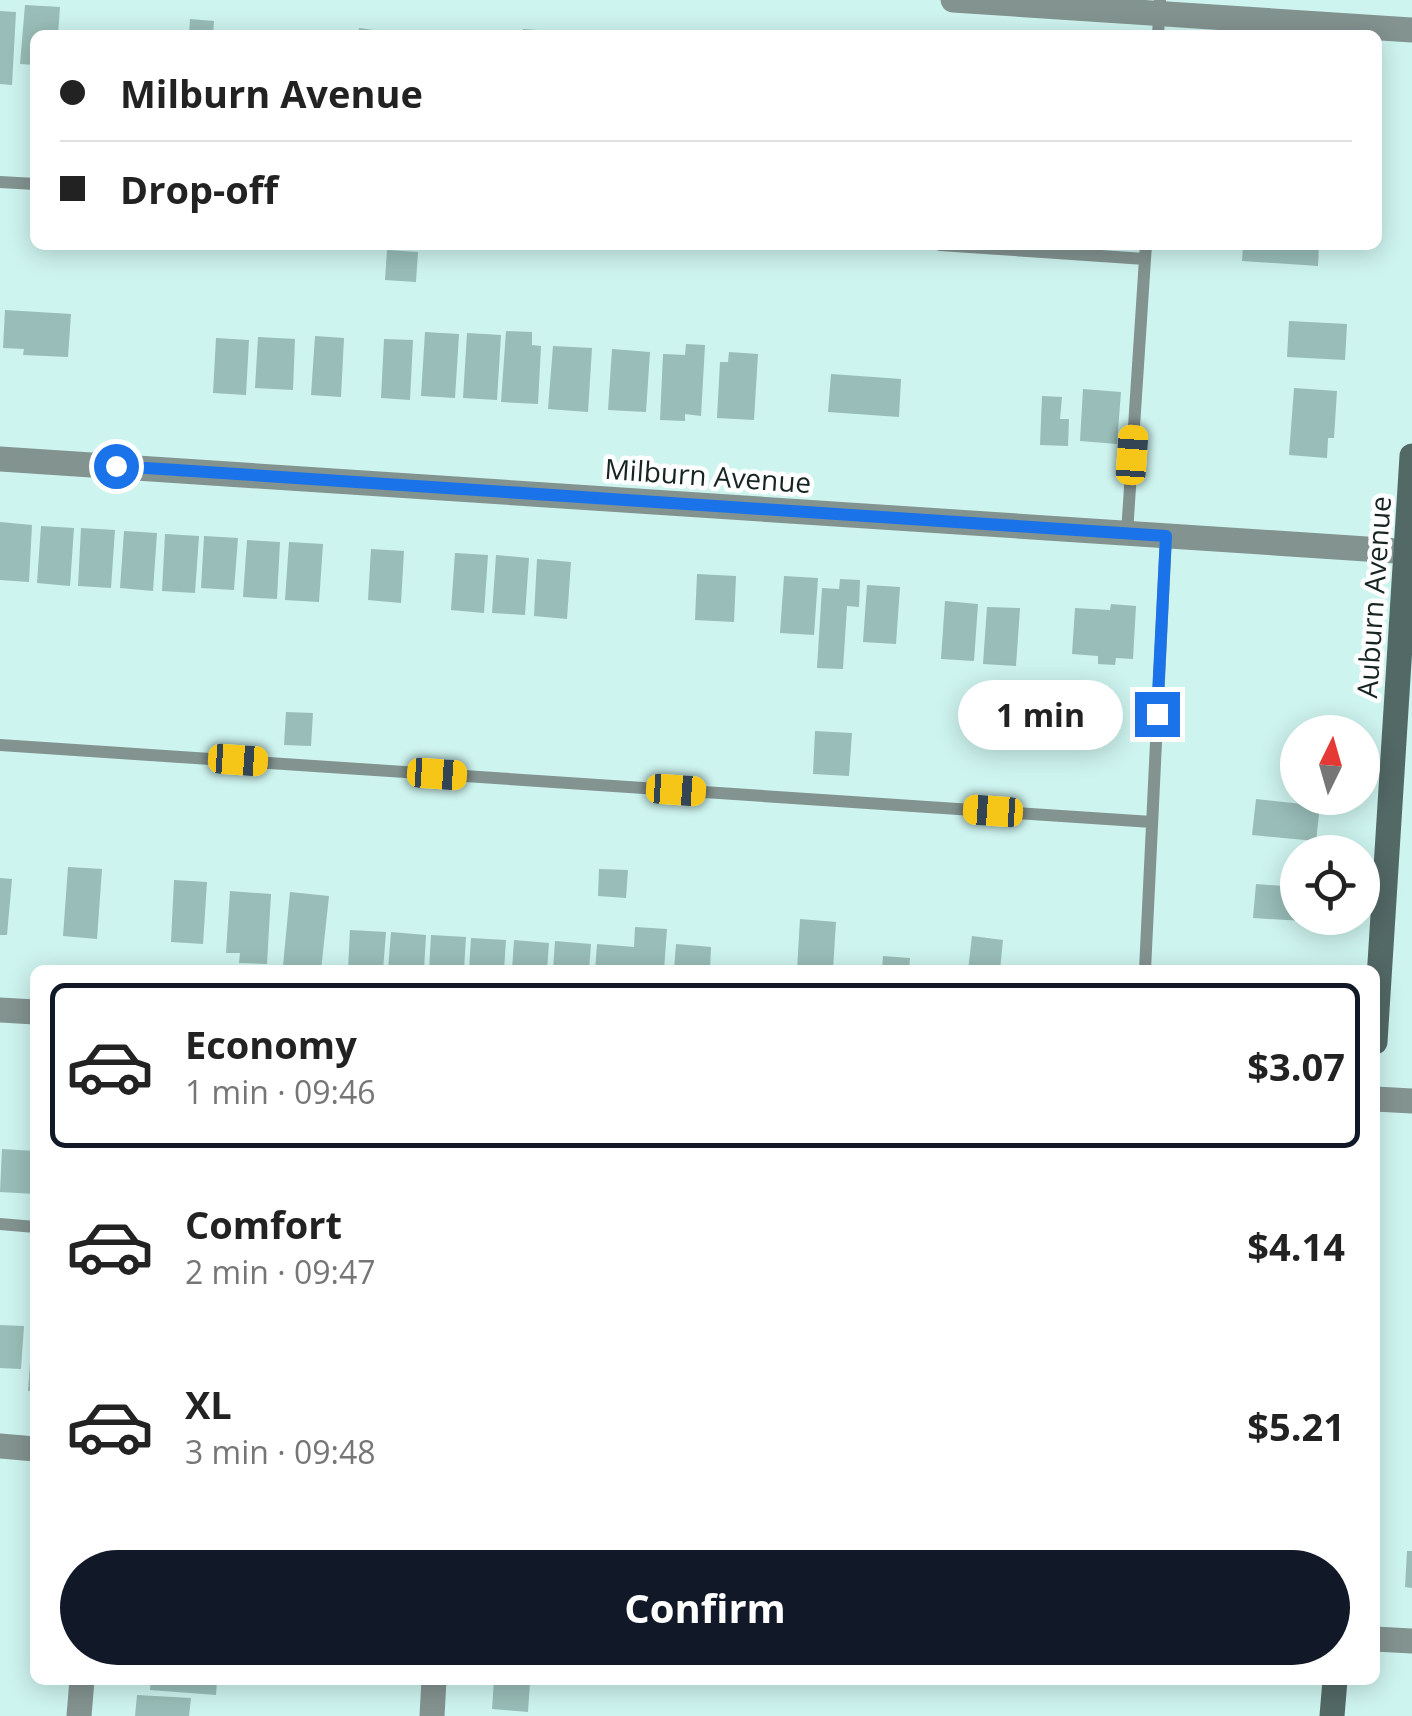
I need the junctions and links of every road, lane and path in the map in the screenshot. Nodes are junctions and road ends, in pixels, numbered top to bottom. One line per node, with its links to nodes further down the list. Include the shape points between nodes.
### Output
1 (953, 0): 2 (street)
2 (1159, 16): 3 (street)
3 (1412, 30)
4 (0, 182): 5 (lane)
5 (30, 184)
6 (1087, 250): 7 (lane)
7 (1146, 252): 10 (lane)
8 (1412, 456): 12 (street, Auburn Avenue)
9 (0, 459): 10 (street, Milburn Avenue)
10 (1127, 533): 11 (street, Milburn Avenue)
11 (1166, 536): 12 (street, Milburn Avenue); 14 (lane)
12 (1409, 552): 16 (street, Auburn Avenue)
13 (0, 745): 14 (lane)
14 (1152, 822): 15 (lane)
15 (1145, 965)
16 (1380, 970)
17 (0, 1010): 18 (street)
18 (30, 1012)
19 (1380, 1098): 20 (street)
20 (1412, 1101)
21 (0, 1224): 22 (lane)
22 (30, 1227)
23 (0, 1446): 24 (street)
24 (30, 1449)
25 (1380, 1639): 26 (street)
26 (1412, 1641)
27 (82, 1685): 30 (street)
28 (434, 1685): 31 (street)
29 (1334, 1685): 32 (street)
30 (79, 1716)
31 (432, 1716)
32 (1332, 1716)

